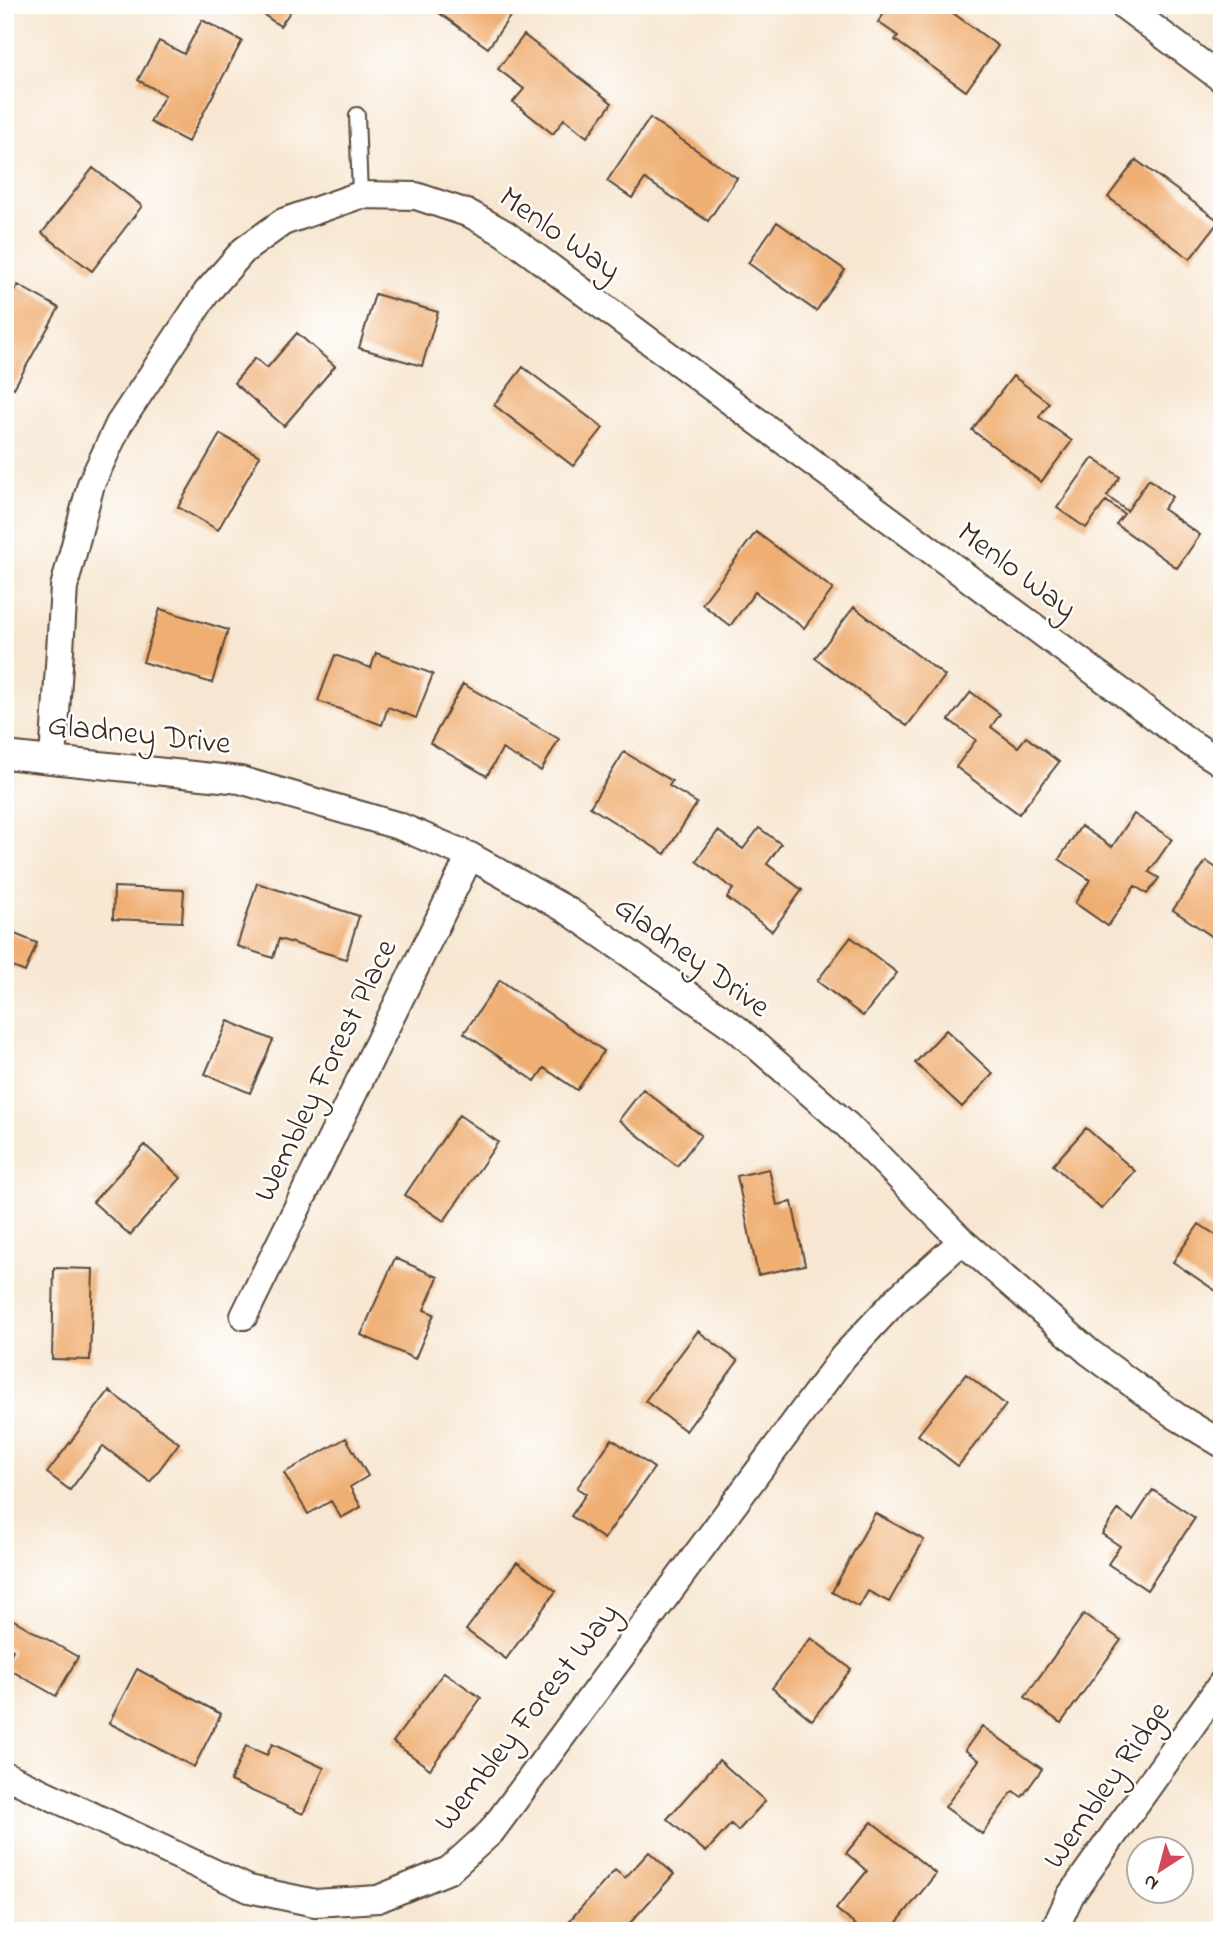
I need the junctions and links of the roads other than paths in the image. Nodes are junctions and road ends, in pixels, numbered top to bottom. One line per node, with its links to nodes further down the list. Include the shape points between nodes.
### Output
1 (1123, 5): 2 (street)
2 (1222, 79)
3 (357, 115): 4 (lane)
4 (360, 195): 6 (street, Menlo Way, via 283,222 244,250 207,292 118,424 91,484 64,587); 7 (street, Menlo Way, via 416,196 470,214 504,233)
5 (5, 755): 6 (street, Gladney Drive)
6 (53, 760): 8 (street, Gladney Drive, via 240,780 399,826)
7 (1222, 763)
8 (470, 856): 9 (street, Gladney Drive, via 567,909 737,1029 847,1125); 10 (street, Wembley Forest Place)
9 (962, 1241): 11 (street, Gladney Drive, via 1089,1352); 13 (street, Wembley Forest Way, via 897,1299 843,1357 491,1832 449,1870 378,1899 315,1903 249,1889)
10 (244, 1316)
11 (1222, 1444)
12 (1222, 1683): 14 (street, Wembley Ridge, via 1070,1896)
13 (5, 1775)
14 (1054, 1931)

